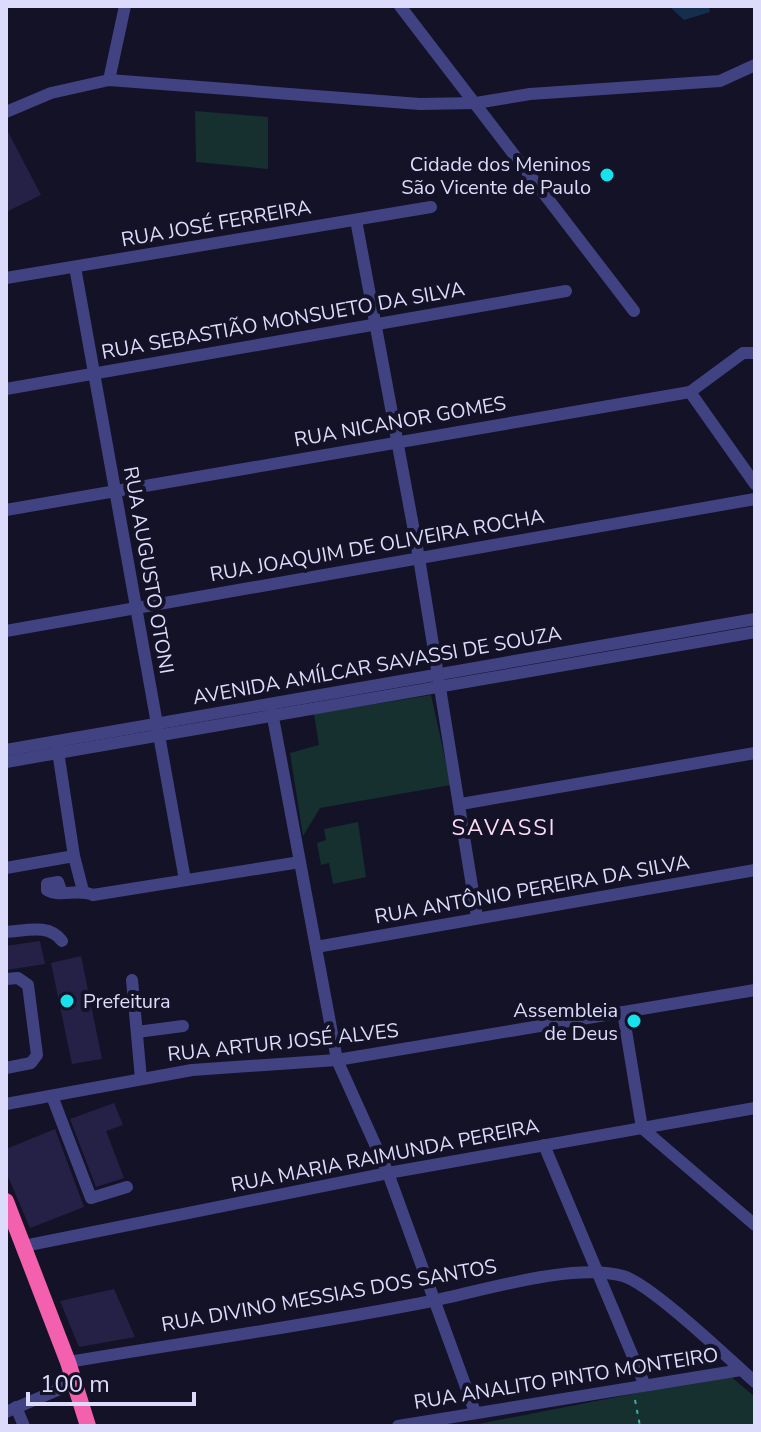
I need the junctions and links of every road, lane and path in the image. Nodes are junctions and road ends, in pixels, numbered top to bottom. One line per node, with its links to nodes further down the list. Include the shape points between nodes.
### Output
1 (125, 6): 4 (street)
2 (400, 6): 5 (street)
3 (755, 65): 5 (street, via 720,81 530,94)
4 (109, 80): 5 (street, via 420,104); 6 (street, via 51,93)
5 (476, 103): 12 (street)
6 (6, 112)
7 (431, 207): 8 (street, RUA JOSÉ FERREIRA)
8 (356, 220): 9 (street, RUA JOSÉ FERREIRA); 13 (street)
9 (75, 267): 10 (street, RUA JOSÉ FERREIRA); 15 (street, RUA AUGUSTO OTONI)
10 (6, 278)
11 (566, 291): 13 (street, RUA SEBASTIÃO MONSUETO DA SILVA)
12 (634, 311)
13 (373, 326): 15 (street, RUA SEBASTIÃO MONSUETO DA SILVA); 18 (street)
14 (755, 353): 17 (street, via 743,353)
15 (94, 372): 16 (street, RUA SEBASTIÃO MONSUETO DA SILVA); 20 (street, RUA AUGUSTO OTONI)
16 (6, 389)
17 (690, 392): 18 (street, RUA NICANOR GOMES); 19 (street)
18 (398, 441): 20 (street, RUA NICANOR GOMES); 23 (street)
19 (755, 484)
20 (113, 490): 22 (street, RUA NICANOR GOMES); 24 (street, RUA AUGUSTO OTONI)
21 (755, 499): 23 (street, RUA JOAQUIM DE OLIVEIRA ROCHA)
22 (6, 510)
23 (419, 558): 24 (street, RUA JOAQUIM DE OLIVEIRA ROCHA); 28 (street)
24 (134, 608): 26 (street, RUA JOAQUIM DE OLIVEIRA ROCHA); 30 (street, RUA AUGUSTO OTONI)
25 (755, 619): 28 (street, AVENIDA AMÍLCAR SAVASSI DE SOUZA)
26 (6, 631)
27 (755, 632): 28 (street, AVENIDA AMÍLCAR SAVASSI DE SOUZA)
28 (440, 682): 29 (street, AVENIDA AMÍLCAR SAVASSI DE SOUZA); 36 (street)
29 (271, 711): 30 (street, AVENIDA AMÍLCAR SAVASSI DE SOUZA); 31 (street, AVENIDA AMÍLCAR SAVASSI DE SOUZA); 38 (street)
30 (157, 724): 31 (street, RUA AUGUSTO OTONI); 32 (street, AVENIDA AMÍLCAR SAVASSI DE SOUZA)
31 (160, 737): 32 (street, AVENIDA AMÍLCAR SAVASSI DE SOUZA); 41 (street, RUA AUGUSTO OTONI)
32 (57, 748): 33 (street, AVENIDA AMÍLCAR SAVASSI DE SOUZA); 35 (street, AVENIDA AMÍLCAR SAVASSI DE SOUZA); 37 (street)
33 (6, 750)
34 (755, 753): 36 (street)
35 (6, 762)
36 (461, 804): 44 (street)
37 (74, 856): 39 (street); 42 (street)
38 (300, 862): 41 (street); 47 (street)
39 (6, 868)
40 (755, 870): 44 (street, RUA ANTÔNIO PEREIRA DA SILVA)
41 (185, 880): 42 (street, via 93,895)
42 (83, 891): 43 (street)
43 (62, 893)
44 (477, 917): 47 (street, RUA ANTÔNIO PEREIRA DA SILVA)
45 (6, 932): 46 (street, via 48,930)
46 (62, 941)
47 (316, 947): 54 (street)
48 (6, 979): 55 (street, via 18,978 28,985 37,1055 31,1063)
49 (132, 980): 53 (street)
50 (755, 990): 51 (street, RUA ARTUR JOSÉ ALVES)
51 (623, 1012): 54 (street, RUA ARTUR JOSÉ ALVES); 60 (street)
52 (183, 1026): 53 (street)
53 (137, 1032): 56 (street)
54 (337, 1060): 56 (street, RUA ARTUR JOSÉ ALVES, via 192,1070); 62 (street)
55 (6, 1068)
56 (141, 1079): 57 (street, RUA ARTUR JOSÉ ALVES)
57 (52, 1096): 58 (street, RUA ARTUR JOSÉ ALVES); 63 (street, via 91,1198)
58 (6, 1104)
59 (755, 1108): 60 (street, RUA MARIA RAIMUNDA PEREIRA)
60 (642, 1128): 61 (street, RUA MARIA RAIMUNDA PEREIRA); 65 (street)
61 (544, 1145): 62 (street, RUA MARIA RAIMUNDA PEREIRA); 67 (street)
62 (388, 1173): 66 (street, RUA MARIA RAIMUNDA PEREIRA); 68 (street)
63 (127, 1187)
64 (6, 1201): 66 (highway)
65 (755, 1225)
66 (24, 1246): 69 (highway)
67 (598, 1273): 68 (street, RUA DIVINO MESSIAS DOS SANTOS, via 513,1282); 70 (street, via 625,1276 650,1292); 73 (street)
68 (435, 1300): 69 (street, RUA DIVINO MESSIAS DOS SANTOS); 75 (street)
69 (68, 1362): 72 (highway)
70 (741, 1370): 71 (street); 73 (street, RUA ANALITO PINTO MONTEIRO)
71 (755, 1382)
72 (74, 1383): 74 (street); 78 (highway)
73 (638, 1384): 75 (street, RUA ANALITO PINTO MONTEIRO); 80 (path)
74 (11, 1410): 77 (street)
75 (475, 1412): 76 (street, RUA ANALITO PINTO MONTEIRO)
76 (449, 1422): 79 (street, RUA ANALITO PINTO MONTEIRO)
77 (24, 1426)
78 (88, 1426)
79 (398, 1426)
80 (640, 1426)

